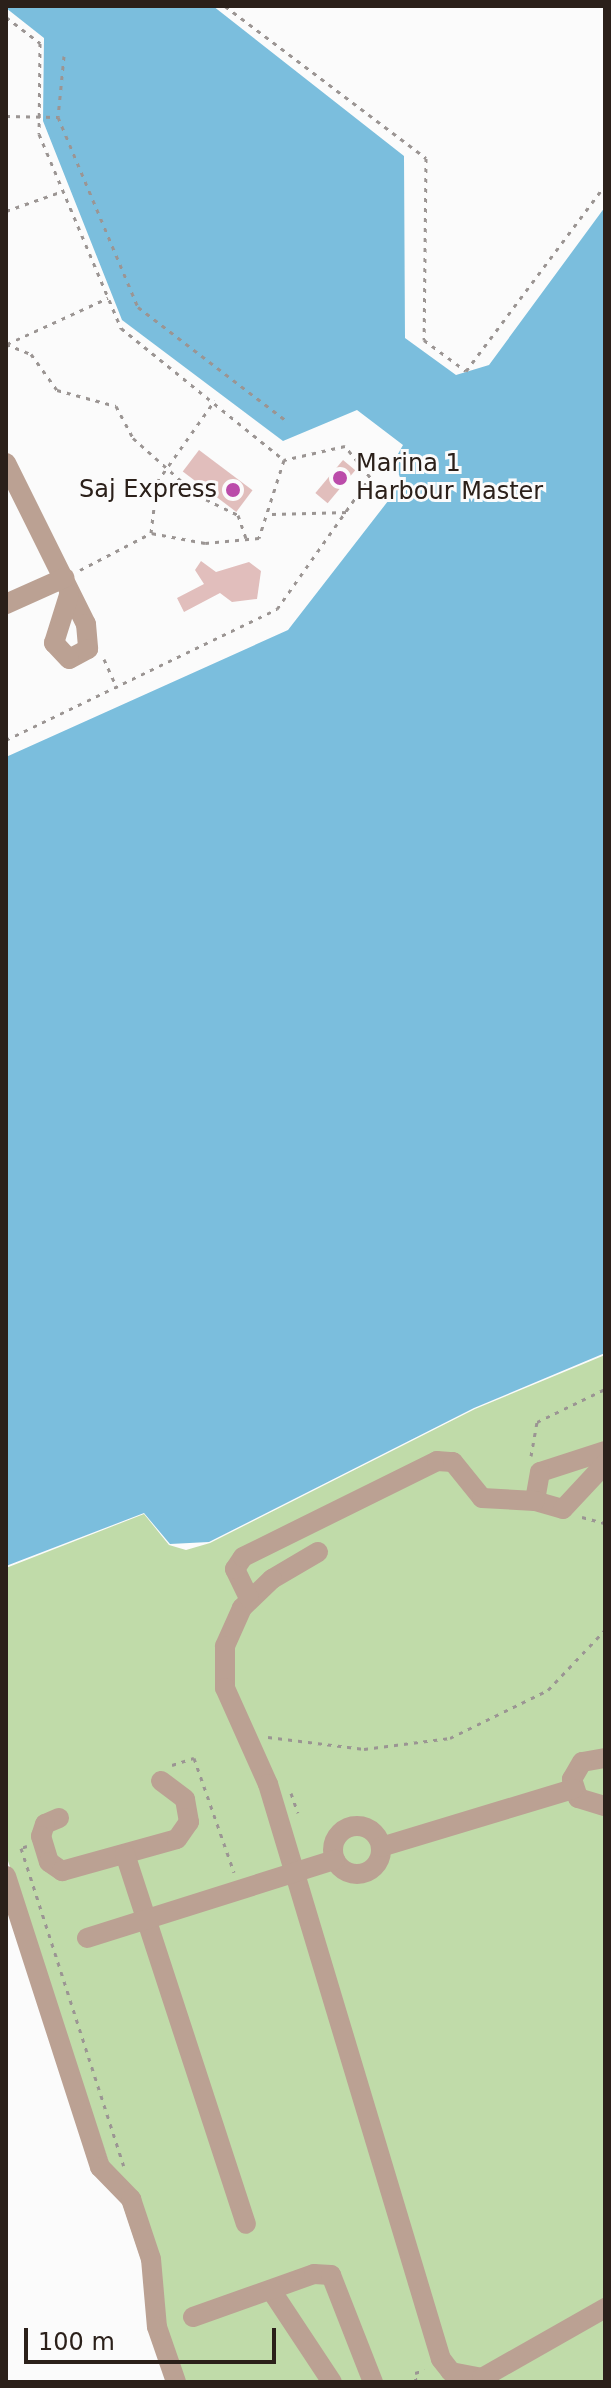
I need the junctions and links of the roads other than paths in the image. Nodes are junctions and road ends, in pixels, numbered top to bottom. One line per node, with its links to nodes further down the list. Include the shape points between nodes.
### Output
1 (6, 463): 2 (lane)
2 (66, 587): 2 (lane, via 56,651 77,659 89,635); 3 (lane)
3 (6, 604)
4 (605, 1451): 6 (lane, via 534,1479)
5 (605, 1464): 6 (lane, via 563,1509)
6 (535, 1501): 8 (lane, via 482,1498 453,1462 437,1461 243,1557 235,1569)
7 (318, 1552): 8 (lane)
8 (249, 1598): 17 (lane, via 225,1646 225,1688 268,1784)
9 (605, 1758): 11 (lane, via 582,1762)
10 (163, 1774): 15 (lane, via 181,1792 187,1829)
11 (573, 1789): 12 (lane, via 587,1805); 14 (lane)
12 (605, 1806)
13 (59, 1818): 15 (lane, via 45,1824 42,1840 62,1871)
14 (381, 1847): 16 (lane, via 378,1862 359,1874); 16 (lane, via 369,1829 354,1826 336,1838)
15 (125, 1854): 19 (lane)
16 (335, 1860): 17 (lane)
17 (294, 1872): 19 (lane); 23 (lane, via 441,2359 451,2372 482,2378)
18 (6, 1876): 25 (lane, via 100,2167 127,2191 151,2259 157,2327)
19 (146, 1920): 20 (lane); 21 (lane)
20 (87, 1938)
21 (246, 2224)
22 (271, 2290): 24 (lane); 26 (lane); 27 (lane, via 322,2273 338,2281)
23 (605, 2308)
24 (193, 2317)
25 (176, 2382)
26 (332, 2382)
27 (373, 2382)

